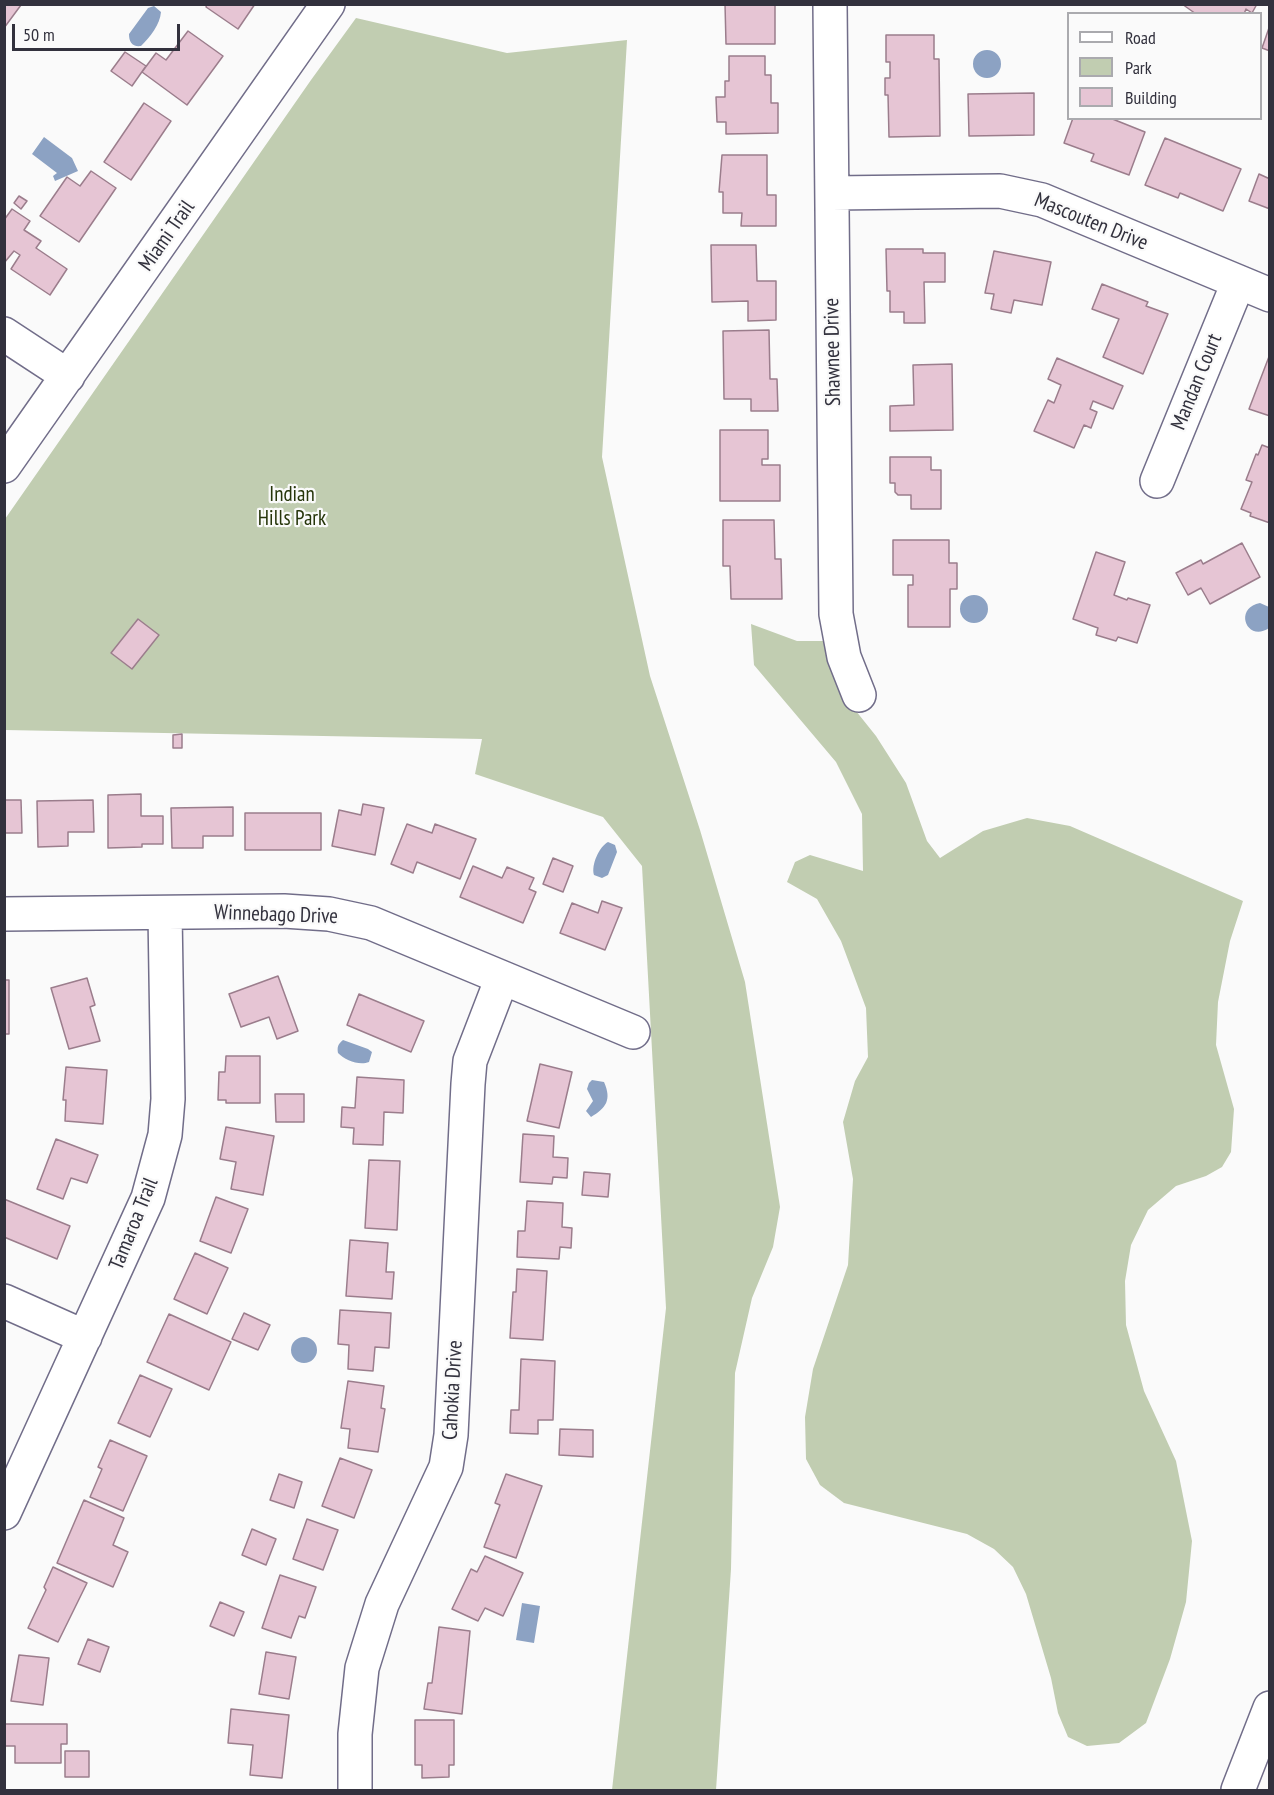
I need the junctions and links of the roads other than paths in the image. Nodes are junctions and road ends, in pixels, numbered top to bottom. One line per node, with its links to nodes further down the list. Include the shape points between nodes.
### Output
1 (328, 4): 7 (street, Miami Trail)
2 (830, 4): 3 (street, Shawnee Drive)
3 (832, 193): 4 (street, Mascouten Drive, via 1000,191 1042,200); 10 (street, Shawnee Drive, via 836,614 844,657)
4 (1238, 283): 5 (street, Mascouten Drive); 9 (street, Mandan Court)
5 (1269, 295)
6 (4, 334): 7 (street)
7 (68, 376): 8 (street, Miami Trail)
8 (4, 466)
9 (1156, 481)
10 (859, 695)
11 (165, 913): 12 (street, Winnebago Drive); 13 (street, Winnebago Drive, via 329,914 371,923); 16 (street, Tamaroa Trail, via 165,1135 148,1198)
12 (4, 914)
13 (502, 978): 14 (street, Winnebago Drive); 19 (street, Cahokia Drive, via 471,1061 468,1084 452,1435 446,1467 371,1634 358,1695)
14 (633, 1032)
15 (4, 1301): 16 (street)
16 (85, 1337): 17 (street, Tamaroa Trail)
17 (4, 1513)
18 (1269, 1708): 20 (street)
19 (356, 1791)
20 (1238, 1791)

